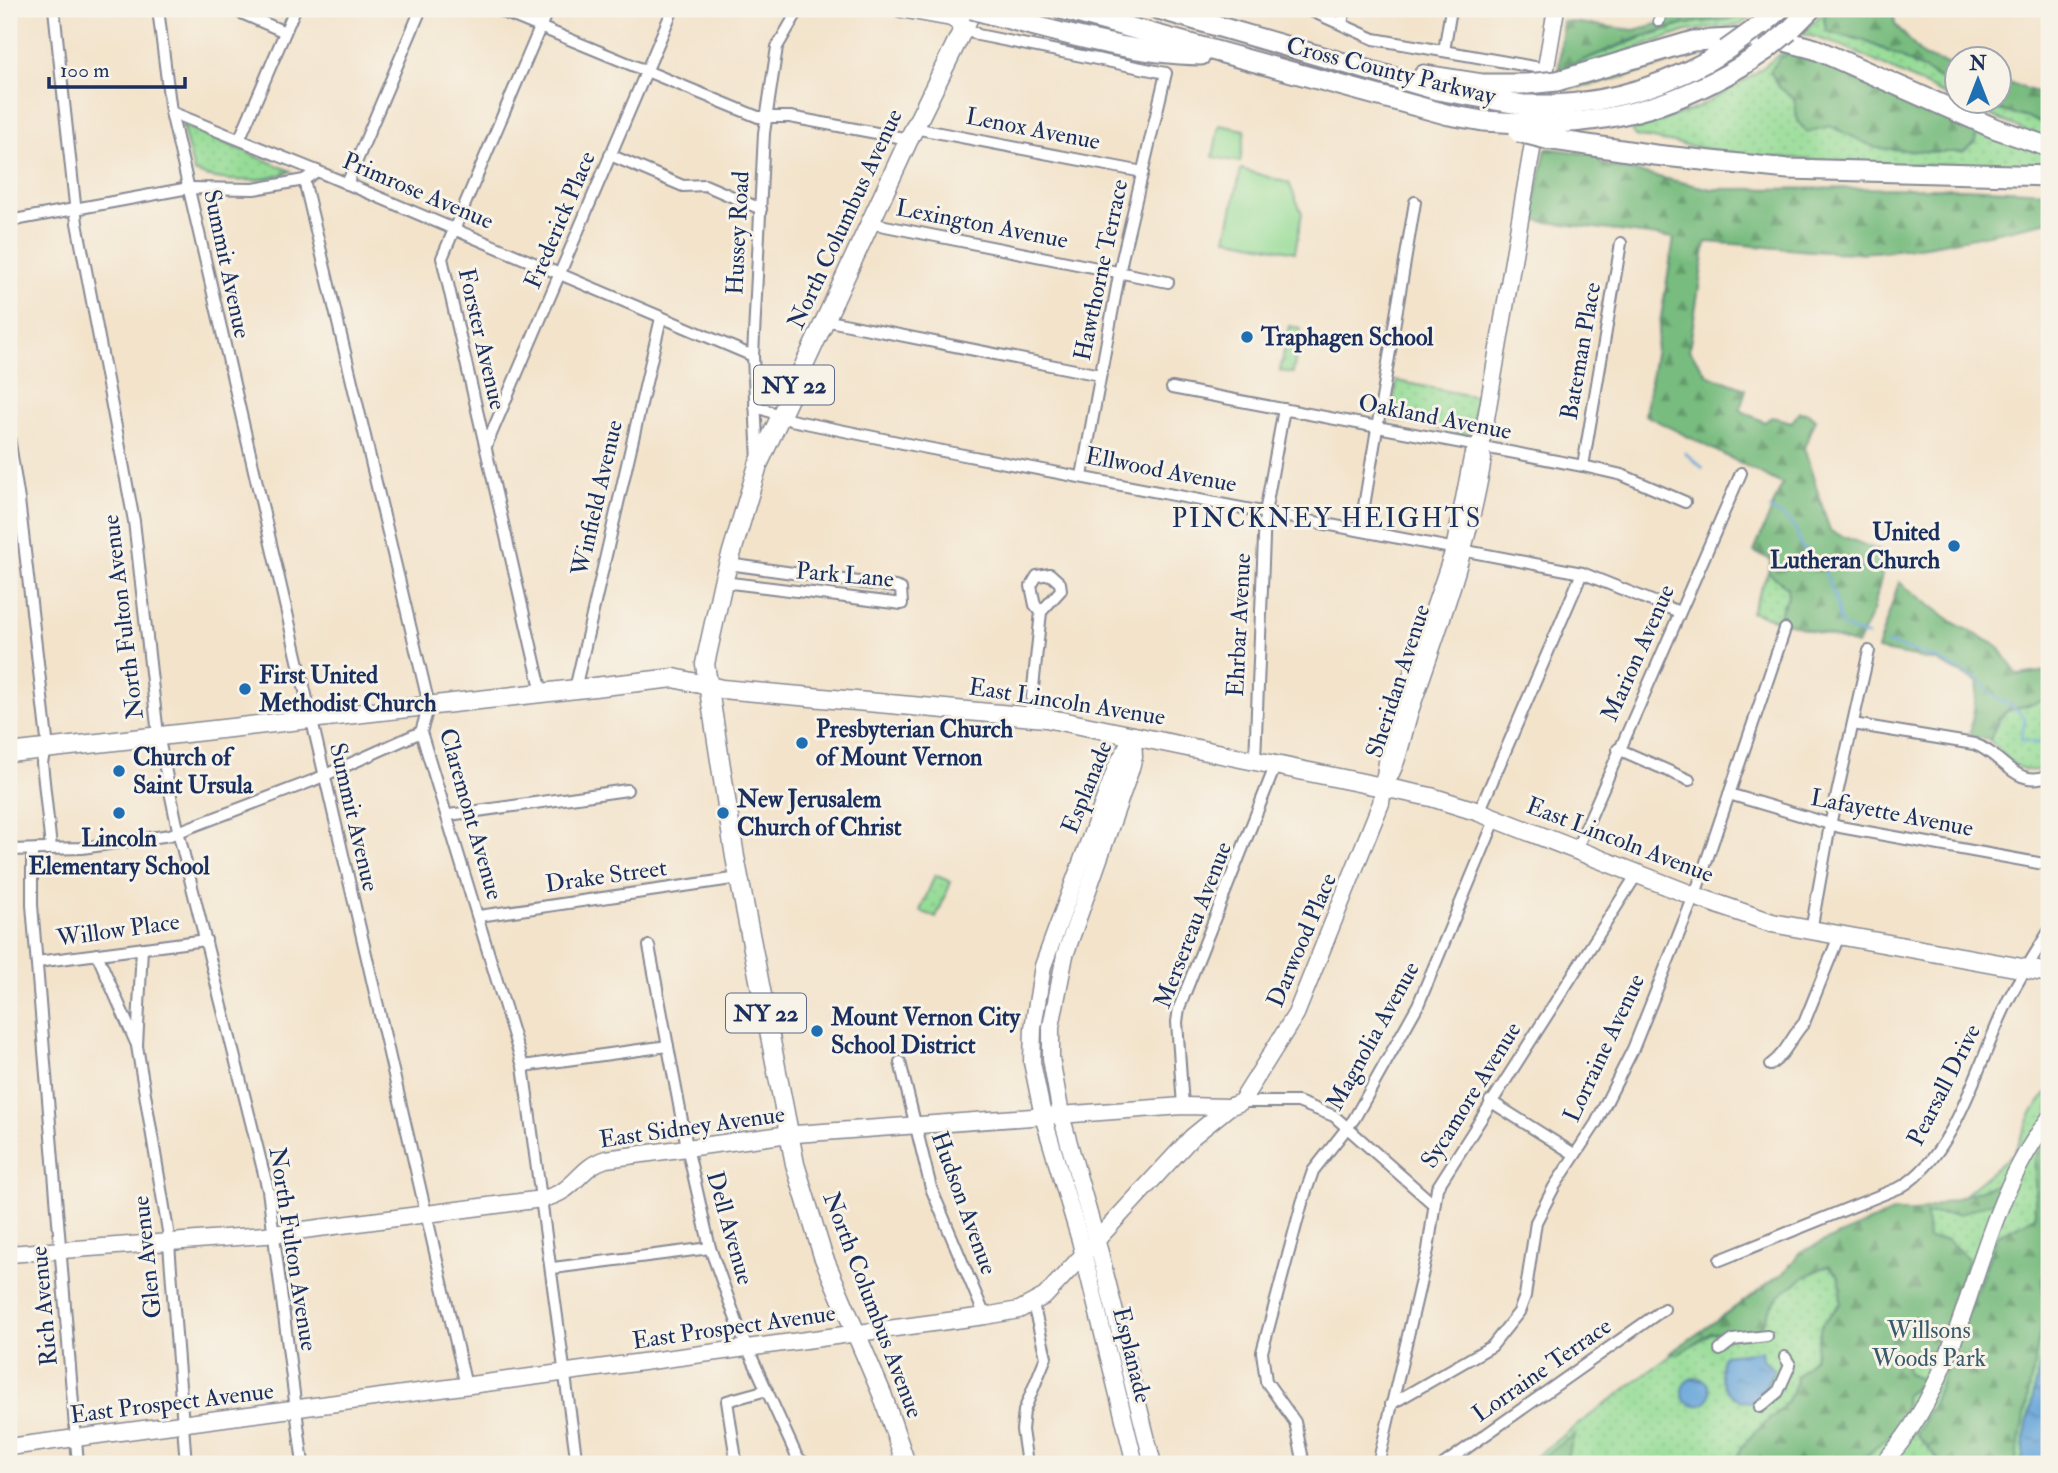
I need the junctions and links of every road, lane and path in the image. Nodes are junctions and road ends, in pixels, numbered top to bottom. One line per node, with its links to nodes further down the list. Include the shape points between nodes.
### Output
1 (54, 9): 46 (street, North Fulton Avenue)
2 (158, 9): 30 (street, Summit Avenue)
3 (232, 9): 24 (street)
4 (295, 9): 24 (street)
5 (421, 9): 42 (street)
6 (496, 9): 23 (street, Lenox Avenue)
7 (548, 9): 23 (street, Forster Avenue)
8 (673, 9): 28 (street, Frederick Place)
9 (799, 9): 31 (street, Hussey Road, via 777,47)
10 (901, 9): 20 (street, via 951,18)
11 (1062, 9): 26 (highway, Cross County Parkway)
12 (1158, 9): 27 (highway, Cross County Parkway)
13 (1307, 9): 22 (street)
14 (1345, 9): 22 (street)
15 (1451, 9): 25 (street)
16 (1556, 9): 29 (street, Sheridan Avenue)
17 (1661, 9): 21 (street)
18 (1780, 9): 33 (highway, Cross County Parkway, bridge, via 1700,66)
19 (1811, 9): 33 (highway, Cross County Parkway, bridge, via 1766,50 1709,85 1662,105 1604,120)
20 (975, 14): 26 (highway, via 1175,55); 34 (main road, North Columbus Avenue / NY 22); 39 (street, Hawthorne Terrace, via 978,35 1166,73)
21 (1659, 21)
22 (1342, 24): 25 (street, via 1374,38)
23 (540, 27): 28 (street, Lenox Avenue); 49 (street, Forster Avenue)
24 (285, 32): 35 (street)
25 (1444, 51): 29 (street)
26 (1230, 55): 32 (highway, Cross County Parkway, via 1464,118)
27 (1370, 69): 29 (highway, bridge, via 1482,84 1527,84); 32 (highway, Cross County Parkway)
28 (645, 72): 31 (street, Lenox Avenue, via 737,111); 37 (street, Frederick Place)
29 (1552, 75): 36 (highway, via 1693,41 1769,37 1828,54 1994,128); 65 (street, Sheridan Avenue)
30 (171, 112): 35 (street); 43 (street, Summit Avenue)
31 (766, 117): 34 (street, Lenox Avenue); 45 (street, Hussey Road)
32 (1521, 120): 33 (highway, Cross County Parkway, bridge); 33 (highway, bridge)
33 (1549, 122): 40 (highway, via 1655,155 1788,169)
34 (912, 134): 39 (street, Lenox Avenue); 48 (main road, North Columbus Avenue / NY 22)
35 (240, 138): 38 (street)
36 (2049, 147)
37 (610, 155): 45 (street, via 684,186 705,185); 52 (street, Frederick Place)
38 (317, 171): 41 (street, Primrose Avenue); 42 (street, Primrose Avenue)
39 (1143, 172): 51 (street, Hawthorne Terrace)
40 (2049, 176)
41 (304, 180): 43 (street, Primrose Avenue, via 254,189); 83 (street, Claremont Avenue)
42 (346, 184): 49 (street, Primrose Avenue)
43 (189, 188): 46 (street, Primrose Avenue); 85 (street, Summit Avenue)
44 (1415, 202): 62 (street)
45 (761, 209): 56 (street, Hussey Road)
46 (76, 210): 47 (street, Primrose Avenue); 88 (street, North Fulton Avenue, via 134,521)
47 (9, 221)
48 (870, 223): 51 (street, Lexington Avenue); 55 (main road, North Columbus Avenue / NY 22)
49 (453, 228): 52 (street, Primrose Avenue); 64 (street, Forster Avenue, via 442,258)
50 (1621, 243): 67 (street, Bateman Place)
51 (1119, 273): 53 (street, Lexington Avenue); 57 (street, Hawthorne Terrace)
52 (559, 275): 54 (street, Primrose Avenue); 64 (street, Frederick Place)
53 (1168, 282)
54 (661, 318): 56 (street, Primrose Avenue); 81 (street, Winfield Avenue)
55 (824, 320): 57 (street); 61 (main road, North Columbus Avenue / NY 22)
56 (753, 356): 59 (street, Hussey Road)
57 (1100, 375): 69 (street, Hawthorne Terrace)
58 (1172, 388): 60 (street, Oakland Avenue)
59 (755, 406): 61 (street, Ellwood Avenue); 66 (street, Hussey Road)
60 (1284, 409): 62 (street, Oakland Avenue); 71 (street, Ehrbar Avenue)
61 (780, 416): 66 (main road, North Columbus Avenue / NY 22); 69 (street, Ellwood Avenue)
62 (1379, 429): 65 (street, Oakland Avenue); 72 (street)
63 (9, 437): 90 (street)
64 (486, 446): 82 (street, Forster Avenue)
65 (1479, 449): 67 (street, Oakland Avenue); 73 (street, Sheridan Avenue, via 1472,458)
66 (758, 465): 74 (main road, North Columbus Avenue / NY 22)
67 (1583, 466): 70 (street, Oakland Avenue, via 1622,475)
68 (1741, 473): 77 (street, Marion Avenue)
69 (1082, 476): 71 (street, Ellwood Avenue)
70 (1685, 502)
71 (1265, 513): 72 (street, Ellwood Avenue); 93 (street, Ehrbar Avenue)
72 (1360, 530): 73 (street, Ellwood Avenue)
73 (1459, 550): 75 (street, Ellwood Avenue); 98 (street, Sheridan Avenue, via 1391,735)
74 (726, 573): 74 (street, Park Lane, via 903,600 901,589 891,587); 80 (main road, North Columbus Avenue / NY 22, via 705,664)
75 (1582, 573): 77 (street, Ellwood Avenue); 102 (street, Magnolia Avenue)
76 (1041, 611): 84 (street)
77 (1678, 611): 91 (street, Marion Avenue)
78 (1785, 629): 100 (street, Lorraine Avenue)
79 (1869, 651): 86 (street)
80 (708, 685): 81 (main road, East Lincoln Avenue, via 674,678); 84 (main road, East Lincoln Avenue, via 744,692); 111 (main road, North Columbus Avenue / NY 22)
81 (575, 689): 82 (main road, East Lincoln Avenue)
82 (542, 693): 83 (main road, East Lincoln Avenue)
83 (429, 705): 85 (main road, East Lincoln Avenue); 87 (street, Claremont Avenue)
84 (1030, 716): 89 (main road, East Lincoln Avenue)
85 (310, 717): 88 (main road, East Lincoln Avenue); 96 (street, Summit Avenue)
86 (1853, 724): 95 (street, via 1974,744 1992,752 2011,773 2041,779); 103 (street)
87 (421, 732): 96 (street); 101 (street, Claremont Avenue)
88 (158, 735): 90 (main road, East Lincoln Avenue); 104 (street, North Fulton Avenue)
89 (1133, 735): 93 (main road, East Lincoln Avenue); 132 (street, Esplanade, via 1130,771 1059,978 1051,1058); 133 (street, Esplanade, via 1116,768 1041,976 1032,1062)
90 (45, 748): 92 (main road, East Lincoln Avenue); 105 (street, via 42,762)
91 (1618, 749): 97 (street); 108 (street, Marion Avenue)
92 (9, 753)
93 (1255, 760): 94 (main road, East Lincoln Avenue)
94 (1276, 764): 98 (main road, East Lincoln Avenue); 131 (street, Mersereau Avenue, via 1179,1008)
95 (2049, 775)
96 (323, 776): 104 (street); 143 (street, Summit Avenue)
97 (1689, 780)
98 (1384, 786): 102 (main road, East Lincoln Avenue); 130 (street, Darwood Place, via 1357,867 1296,1014)
99 (627, 790): 101 (street)
100 (1729, 794): 103 (street, Lafayette Avenue); 112 (street, Lorraine Avenue)
101 (449, 815): 113 (street, Claremont Avenue)
102 (1488, 815): 108 (main road, East Lincoln Avenue); 136 (street, Magnolia Avenue, via 1418,1005)
103 (1830, 825): 109 (street, Lafayette Avenue); 114 (street)
104 (179, 832): 105 (street, via 82,848); 117 (street, North Fulton Avenue)
105 (51, 848): 107 (street)
106 (9, 850): 107 (street)
107 (32, 850): 121 (street, Rich Avenue)
108 (1576, 850): 110 (main road, East Lincoln Avenue)
109 (2049, 865)
110 (1637, 874): 112 (main road, East Lincoln Avenue); 129 (street, Sycamore Avenue)
111 (739, 878): 113 (street, Drake Street); 137 (main road, North Columbus Avenue / NY 22)
112 (1694, 896): 114 (main road, East Lincoln Avenue); 140 (street, Lorraine Avenue, via 1633,1049 1596,1123)
113 (478, 916): 128 (street, Claremont Avenue)
114 (1811, 931): 116 (main road, East Lincoln Avenue)
115 (2049, 931): 122 (street, Pearsall Drive)
116 (1839, 936): 122 (main road, East Lincoln Avenue); 127 (street, via 1804,1023 1784,1055)
117 (206, 940): 119 (street, Willow Place); 144 (street, North Fulton Avenue, via 268,1190)
118 (649, 946): 125 (street, Dell Avenue)
119 (142, 948): 120 (street, Willow Place); 124 (street, Glen Avenue)
120 (97, 954): 121 (street, Willow Place); 124 (street, Glen Avenue)
121 (37, 962): 148 (street, Rich Avenue)
122 (2027, 970): 123 (main road, East Lincoln Avenue); 151 (street, Pearsall Drive, via 1942,1143 1913,1178 1864,1203)
123 (2049, 973)
124 (137, 1046): 146 (street, Glen Avenue)
125 (668, 1046): 128 (street); 139 (street, Dell Avenue)
126 (900, 1062): 135 (street, Hudson Avenue)
127 (1770, 1065)
128 (523, 1066): 141 (street, Claremont Avenue)
129 (1490, 1101): 140 (street); 142 (street, Sycamore Avenue)
130 (1235, 1105): 131 (street, East Sidney Avenue); 136 (street, via 1298,1102 1334,1116); 138 (street, East Prospect Avenue)
131 (1183, 1106): 132 (street, East Sidney Avenue); 138 (street, via 1190,1114)
132 (1061, 1115): 133 (street, East Sidney Avenue); 145 (street, Esplanade)
133 (1043, 1116): 135 (street, East Sidney Avenue); 150 (street, Esplanade)
134 (2049, 1119): 183 (street, via 2031,1145 1991,1231 1930,1397 1906,1439)
135 (914, 1126): 137 (street, East Sidney Avenue); 155 (street, Hudson Avenue, via 930,1188)
136 (1348, 1128): 142 (street); 180 (street, Magnolia Avenue, via 1313,1171 1262,1352 1266,1381 1295,1422)
137 (789, 1134): 139 (street, East Sidney Avenue); 156 (main road, North Columbus Avenue / NY 22, via 815,1233)
138 (1192, 1138): 145 (street, East Prospect Avenue)
139 (687, 1147): 141 (street, East Sidney Avenue, via 593,1163 567,1191); 147 (street, Dell Avenue)
140 (1574, 1154): 164 (street, Lorraine Avenue, via 1536,1222 1525,1296 1512,1324 1492,1346)
141 (542, 1199): 143 (street, East Sidney Avenue); 152 (street, Claremont Avenue)
142 (1432, 1203): 164 (street, Sycamore Avenue, via 1428,1250)
143 (426, 1214): 144 (street, East Sidney Avenue); 162 (street, Summit Avenue)
144 (273, 1234): 146 (street, East Sidney Avenue); 166 (street, North Fulton Avenue)
145 (1096, 1241): 150 (street, East Prospect Avenue); 179 (street, Esplanade)
146 (169, 1242): 148 (street, East Sidney Avenue); 167 (street, Glen Avenue)
147 (710, 1248): 152 (street); 158 (street, Dell Avenue)
148 (61, 1250): 149 (street, East Sidney Avenue); 168 (street, Rich Avenue)
149 (9, 1254)
150 (1084, 1255): 153 (street, East Prospect Avenue); 178 (street, Esplanade)
151 (1720, 1260)
152 (553, 1268): 161 (street, Claremont Avenue)
153 (1033, 1304): 155 (street, East Prospect Avenue); 177 (street, via 1046,1357 1024,1411)
154 (1664, 1309): 182 (street, Lorraine Terrace)
155 (985, 1316): 156 (street, East Prospect Avenue)
156 (855, 1334): 158 (street, East Prospect Avenue); 176 (main road, North Columbus Avenue / NY 22)
157 (1768, 1336): 159 (street, via 1733,1340)
158 (747, 1348): 161 (street, East Prospect Avenue); 163 (street, Dell Avenue)
159 (1720, 1350)
160 (1785, 1357): 165 (street, via 1790,1365 1778,1392)
161 (565, 1373): 162 (street, East Prospect Avenue); 173 (street, Claremont Avenue)
162 (466, 1386): 166 (street, East Prospect Avenue)
163 (767, 1390): 174 (street, via 727,1401); 175 (street, Dell Avenue, via 797,1457)
164 (1391, 1404): 181 (street)
165 (1760, 1407)
166 (296, 1410): 167 (street, East Prospect Avenue); 172 (street, North Fulton Avenue)
167 (183, 1425): 168 (street, East Prospect Avenue); 171 (street, Glen Avenue)
168 (76, 1438): 169 (street, East Prospect Avenue); 170 (street, Rich Avenue)
169 (9, 1447)
170 (78, 1464)
171 (186, 1464)
172 (303, 1464)
173 (577, 1464)
174 (734, 1464)
175 (806, 1464)
176 (906, 1464)
177 (1027, 1464)
178 (1135, 1464)
179 (1153, 1464)
180 (1304, 1464)
181 (1378, 1464)
182 (1444, 1464)
183 (1882, 1464)

